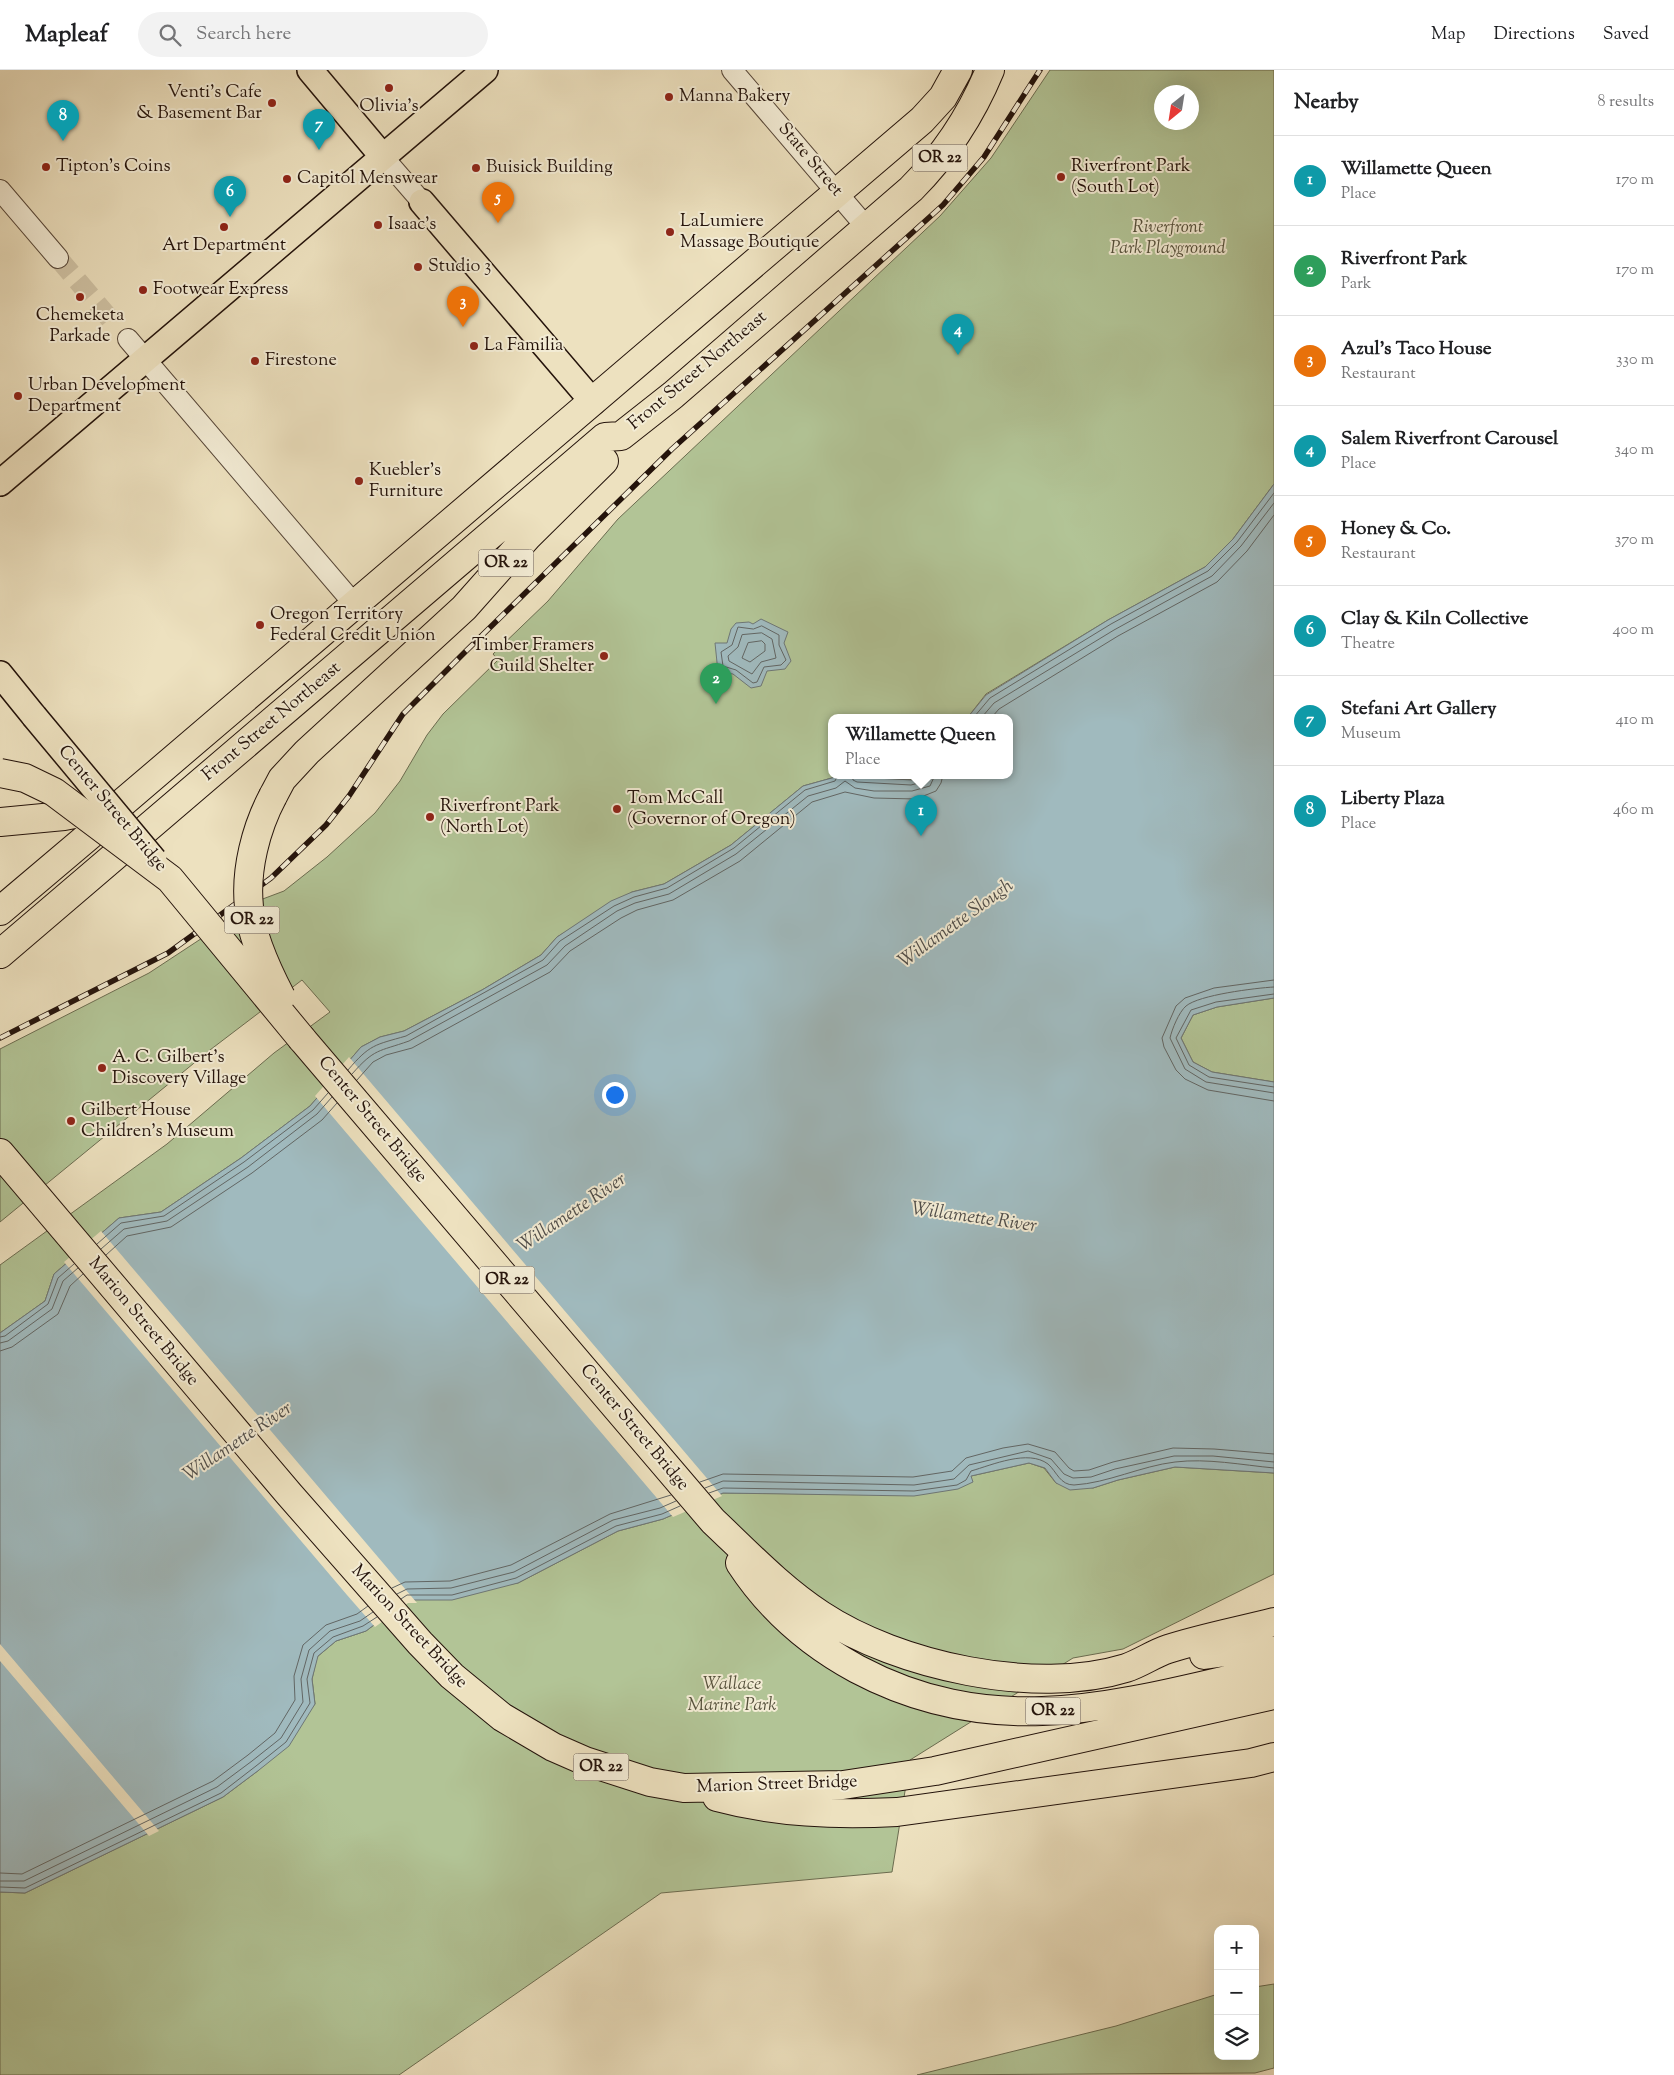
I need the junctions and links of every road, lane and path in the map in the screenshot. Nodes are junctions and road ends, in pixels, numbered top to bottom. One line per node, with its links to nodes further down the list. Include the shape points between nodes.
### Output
1 (310, 70): 6 (main road)
2 (485, 70): 6 (main road)
3 (732, 70): 8 (street, State Street)
4 (958, 70): 8 (highway, OR 22, via 942,97 922,120)
5 (990, 70): 10 (highway, OR 22, via 976,103 932,168)
6 (383, 157): 9 (street); 13 (main road)
7 (0, 190): 11 (street)
8 (838, 194): 10 (street, State Street); 14 (highway, Front Street Northeast / OR 22)
9 (422, 202): 14 (main road)
10 (867, 228): 15 (highway, Front Street Northeast / OR 22)
11 (58, 258)
12 (128, 339): 13 (street)
13 (145, 360): 16 (main road); 17 (street)
14 (593, 402): 17 (highway, Front Street Northeast / OR 22)
15 (621, 436): 24 (highway, Front Street Northeast, via 605,437); 25 (highway, OR 22, bridge, via 615,451 528,536 464,608 307,752 282,779 273,796 256,840 250,872 249,908 270,976)
16 (0, 483)
17 (355, 605): 20 (highway, Front Street Northeast / OR 22)
18 (0, 674): 22 (main road, Center Street Bridge, bridge)
19 (0, 773): 22 (highway, bridge, via 24,778 54,792)
20 (121, 804): 21 (highway, OR 22, via 64,816); 23 (highway, Front Street Northeast, via 97,829)
21 (0, 822)
22 (170, 879): 25 (highway, Center Street Bridge, bridge)
23 (0, 911)
24 (0, 954)
25 (302, 1039): 27 (highway, Center Street Bridge / OR 22)
26 (0, 1153): 34 (highway, Marion Street Bridge / OR 22, via 290,1494 452,1676 502,1717 553,1746 617,1772)
27 (713, 1521): 30 (highway, Center Street Bridge / OR 22, via 785,1588 820,1615 896,1653 959,1669 1018,1677 1060,1677); 31 (highway, Center Street Bridge / OR 22, via 772,1606 806,1637 887,1685 938,1702 1001,1712 1074,1710 1111,1705)
28 (1274, 1622): 30 (highway, Center Street Bridge / OR 22, via 1167,1650)
29 (1274, 1652): 30 (highway, via 1240,1650 1211,1653)
30 (1126, 1668)
31 (1274, 1669)
32 (1274, 1695): 34 (highway, Marion Street Bridge / OR 22, via 886,1780 807,1786)
33 (1266, 1762): 34 (highway, via 897,1812 843,1814 790,1811)
34 (684, 1788)

